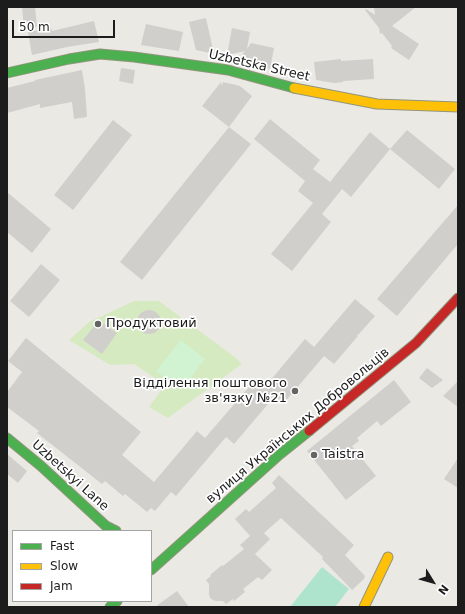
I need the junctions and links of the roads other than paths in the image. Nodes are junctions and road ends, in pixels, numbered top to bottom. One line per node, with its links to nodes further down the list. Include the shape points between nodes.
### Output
1 (7, 73): 2 (street, Uzbetska Street, via 100,54 228,70 293,88 377,104)
2 (458, 107)
3 (458, 298): 7 (street, вулиця Українських Добровольців, via 416,343 279,455)
4 (7, 438): 5 (street, Uzbetskyi Lane, via 106,526)
5 (114, 530)
6 (388, 557): 8 (street)
7 (152, 569)
8 (364, 607)

